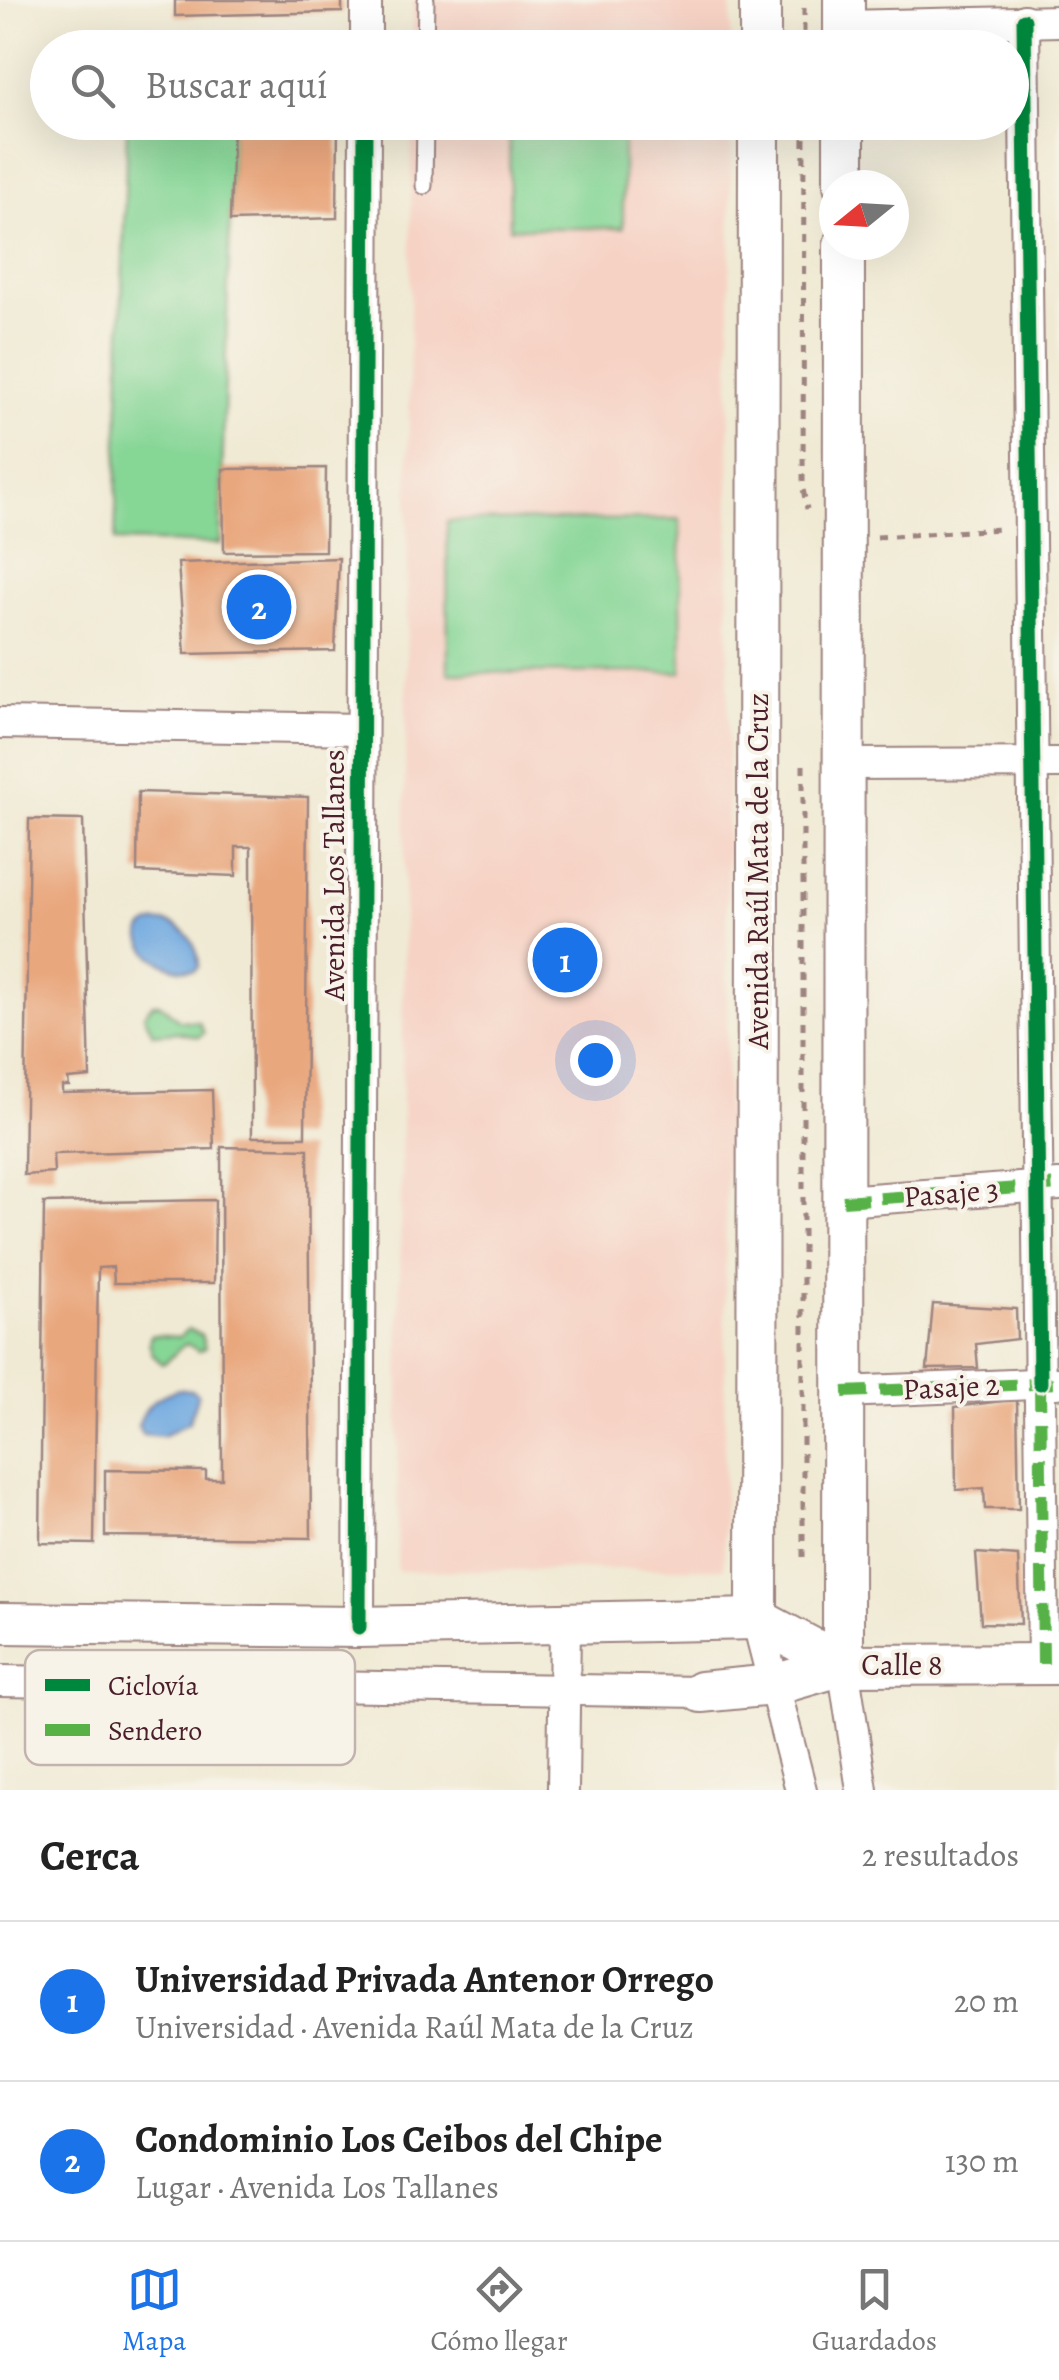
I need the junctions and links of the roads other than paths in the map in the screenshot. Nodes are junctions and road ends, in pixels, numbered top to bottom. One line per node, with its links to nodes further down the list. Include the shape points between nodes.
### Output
1 (366, 0): 7 (street)
2 (426, 0): 8 (lane)
3 (760, 0): 9 (main road)
4 (1024, 20): 5 (street); 6 (street); 10 (street)
5 (1059, 21)
6 (844, 25)
7 (366, 30)
8 (425, 30)
9 (760, 30)
10 (1024, 30)
11 (366, 140): 21 (street, Avenida Los Tallanes)
12 (425, 140): 17 (lane)
13 (760, 140): 29 (main road, Avenida Raúl Mata de la Cruz)
14 (844, 140): 16 (main road)
15 (1029, 140): 19 (street)
16 (844, 170)
17 (424, 186)
18 (844, 260): 22 (main road)
19 (1044, 527): 23 (street)
20 (0, 724): 21 (street)
21 (362, 729): 32 (street, Avenida Los Tallanes)
22 (844, 764): 23 (street); 26 (main road)
23 (1046, 764): 24 (street)
24 (1047, 974): 25 (street)
25 (1048, 1186): 26 (street, Pasaje 3); 27 (street)
26 (843, 1201): 28 (main road)
27 (1049, 1383): 28 (street, Pasaje 2); 33 (street)
28 (843, 1392): 34 (main road)
29 (756, 1619): 31 (main road); 34 (main road, Calle 8); 37 (street)
30 (0, 1623): 32 (main road)
31 (565, 1623): 32 (main road); 39 (street)
32 (360, 1627)
33 (1051, 1664): 34 (main road, Calle 8)
34 (843, 1665): 37 (main road); 43 (street)
35 (0, 1681): 36 (street)
36 (25, 1681)
37 (774, 1684): 40 (main road); 42 (street)
38 (355, 1687): 39 (street)
39 (565, 1690): 40 (street); 41 (street)
40 (701, 1692)
41 (563, 1790)
42 (800, 1790)
43 (862, 1790)

